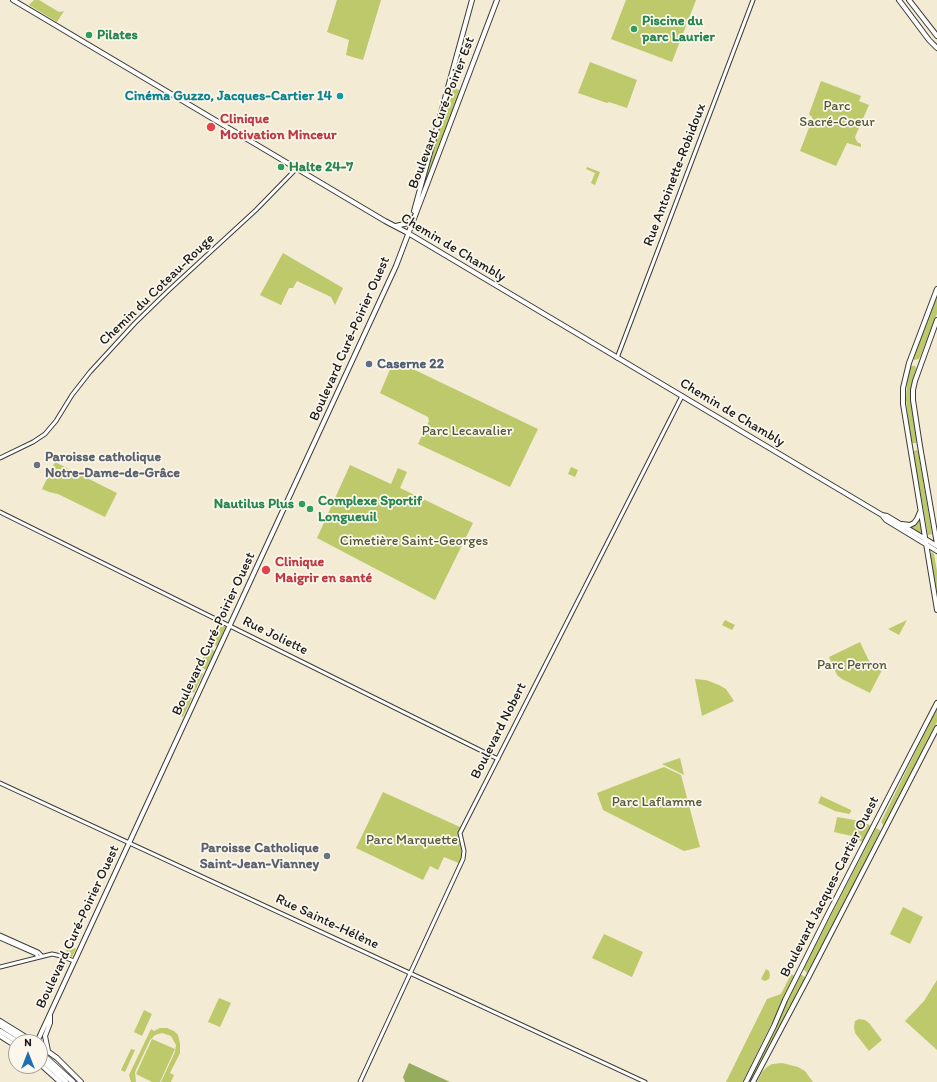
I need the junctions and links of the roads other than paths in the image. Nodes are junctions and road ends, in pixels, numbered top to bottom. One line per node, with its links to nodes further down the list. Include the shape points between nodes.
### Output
1 (13, 0): 9 (main road, Chemin de Chambly)
2 (472, 0): 10 (main road)
3 (497, 0): 12 (main road, Boulevard Curé-Poirier Est)
4 (754, 0): 15 (street, Rue Antoinette-Robidoux)
5 (899, 0): 8 (main road, via 928,40)
6 (909, 0): 7 (main road)
7 (937, 36)
8 (937, 48)
9 (297, 168): 11 (main road, Chemin de Chambly); 17 (street, Chemin du Coteau-Rouge, via 256,210 135,323 90,372 45,434)
10 (412, 217): 11 (main road, via 408,223); 12 (main road)
11 (396, 226): 12 (main road, Chemin de Chambly)
12 (408, 233): 15 (main road, Chemin de Chambly); 27 (main road, Boulevard Curé-Poirier Ouest, via 396,266)
13 (937, 289): 18 (main road, via 909,363 903,388 903,404)
14 (937, 320): 24 (main road, via 915,381 913,400)
15 (617, 358): 16 (main road, Chemin de Chambly)
16 (682, 396): 20 (main road, Chemin de Chambly); 30 (street, Boulevard Nobert)
17 (0, 458)
18 (920, 510): 21 (main road, via 914,523); 22 (main road)
19 (0, 512): 27 (street, Rue Joliette)
20 (882, 515): 21 (main road, Chemin de Chambly); 23 (main road, Chemin de Chambly)
21 (900, 524): 22 (main road, Chemin de Chambly)
22 (926, 539): 23 (main road); 24 (main road, Chemin de Chambly)
23 (927, 545): 25 (main road, Chemin de Chambly); 26 (main road)
24 (937, 545)
25 (937, 551)
26 (937, 610)
27 (230, 626): 30 (street, Rue Joliette); 32 (main road, Boulevard Curé-Poirier Ouest)
28 (937, 703): 55 (main road, Boulevard Jacques-Cartier Ouest, via 827,916)
29 (937, 728): 56 (main road, Boulevard Jacques-Cartier Ouest)
30 (498, 759): 37 (street, Boulevard Nobert, via 460,833 463,859)
31 (0, 783): 32 (street, Rue Sainte-Hélène)
32 (130, 843): 35 (main road, Boulevard Curé-Poirier Ouest); 37 (street, Rue Sainte-Hélène)
33 (0, 936): 34 (street, via 37,952)
34 (40, 956): 35 (street, via 58,954); 36 (street)
35 (74, 962): 38 (main road, Boulevard Curé-Poirier Ouest)
36 (0, 967)
37 (410, 973): 53 (street, Boulevard Nobert); 54 (street, Rue Sainte-Hélène)
38 (50, 1013): 43 (main road, Boulevard Curé-Poirier Ouest); 44 (main road)
39 (0, 1021): 42 (main road)
40 (0, 1025): 41 (highway)
41 (16, 1034)
42 (18, 1034)
43 (40, 1034)
44 (46, 1034)
45 (48, 1051): 52 (main road)
46 (48, 1060): 51 (highway)
47 (48, 1062): 50 (highway)
48 (48, 1071): 49 (main road)
49 (60, 1082)
50 (66, 1082)
51 (73, 1082)
52 (81, 1082)
53 (360, 1082)
54 (645, 1082)
55 (746, 1082)
56 (752, 1082)

